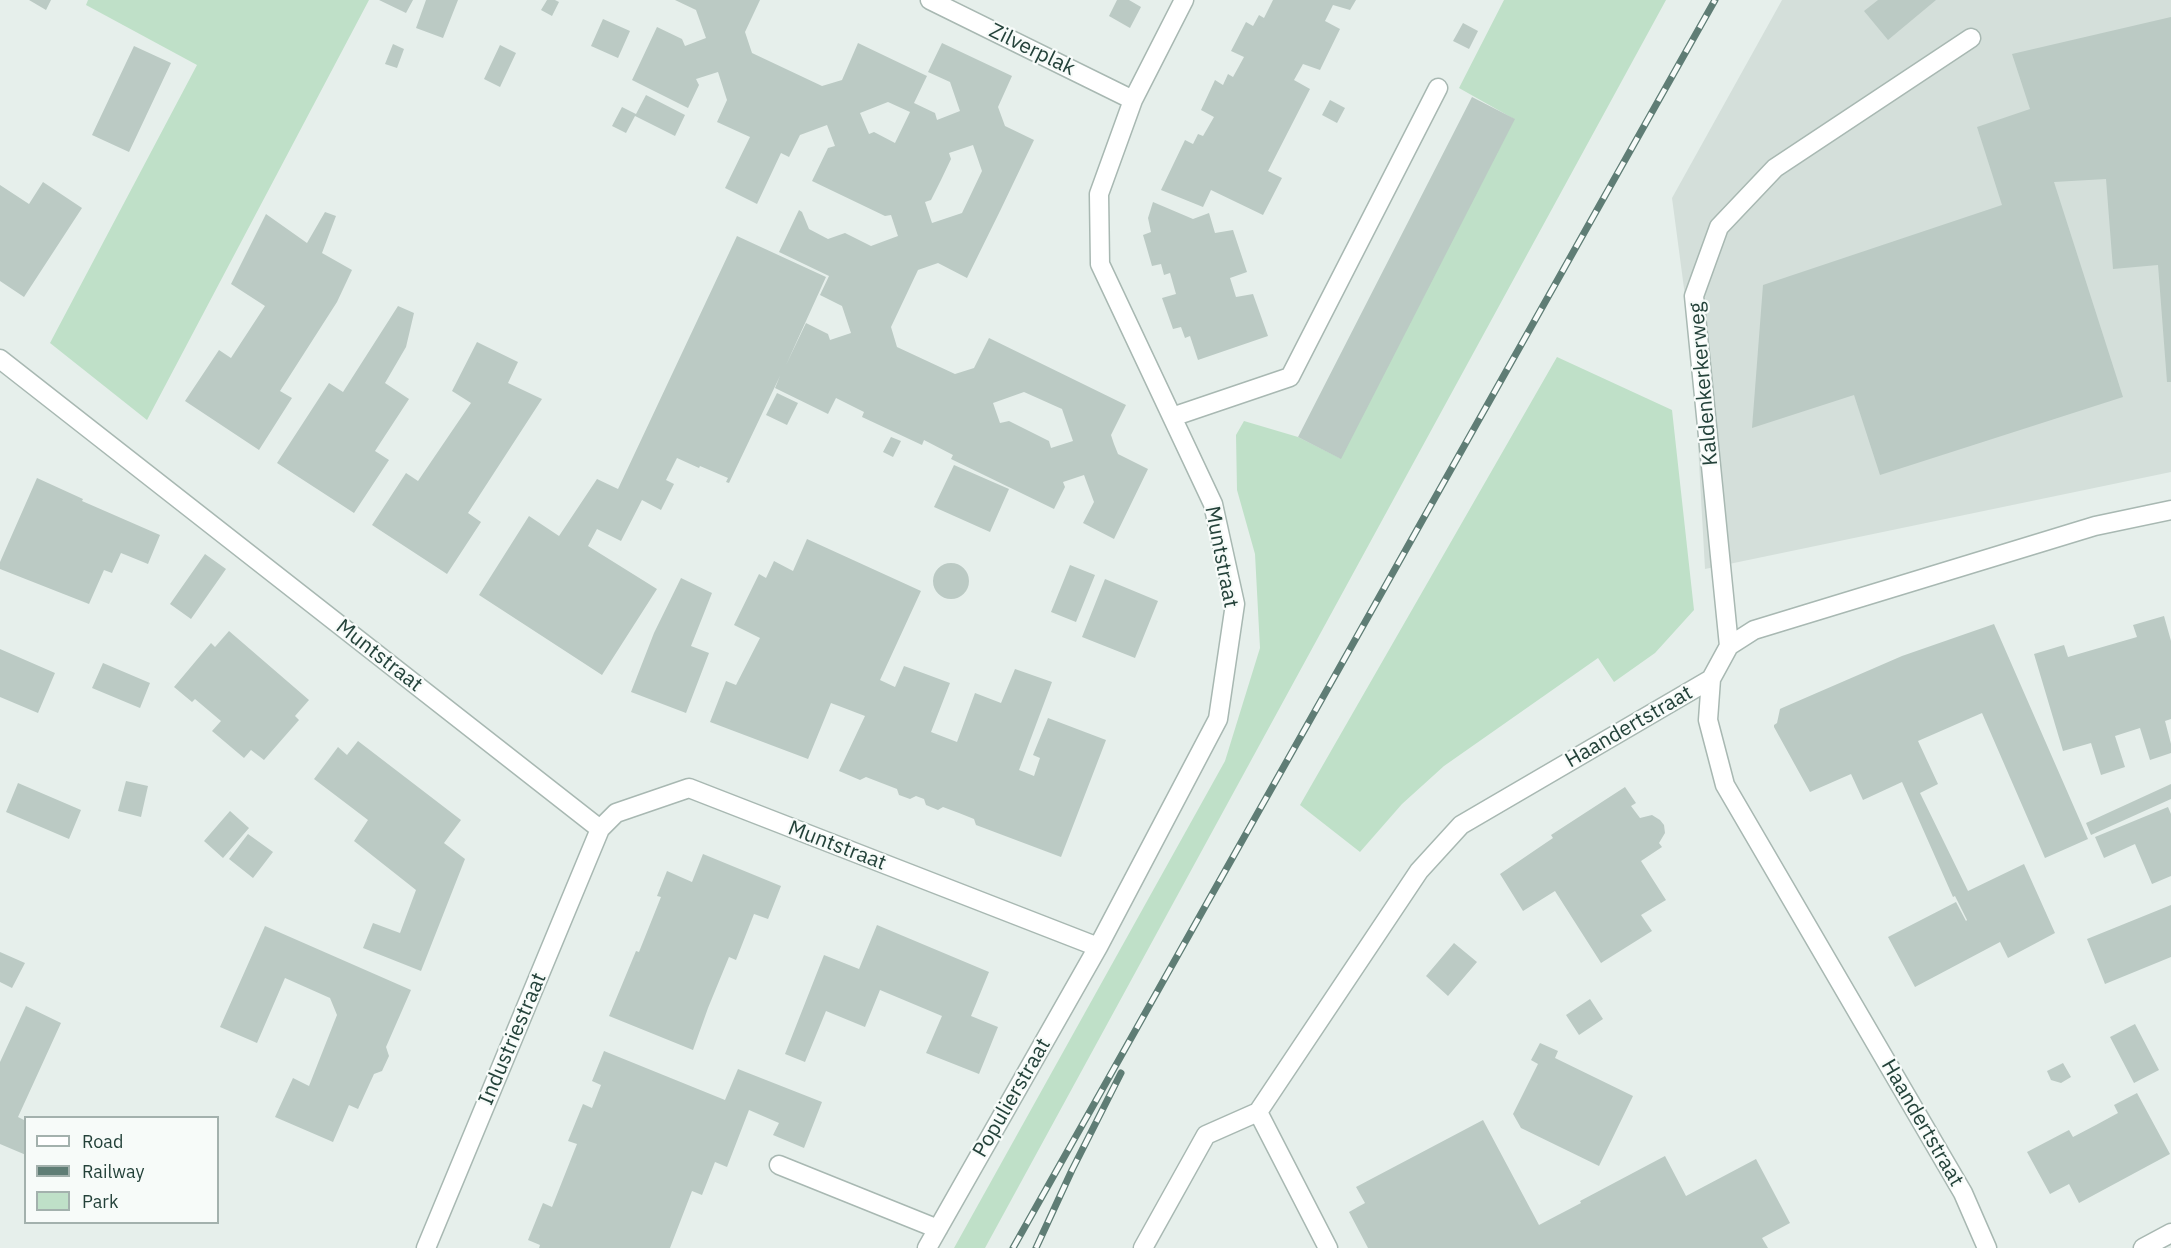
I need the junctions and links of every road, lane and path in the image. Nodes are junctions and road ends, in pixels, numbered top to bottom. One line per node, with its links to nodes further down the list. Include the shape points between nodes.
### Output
1 (930, 0): 5 (street, Zilverplak)
2 (1184, 0): 5 (street)
3 (1971, 38): 9 (street, Kaldenkerkerweg, via 1775,168 1719,227 1694,296)
4 (1438, 88): 7 (street, via 1290,377)
5 (1133, 100): 7 (street, Muntstraat, via 1099,194 1100,264)
6 (0, 359): 11 (street, Muntstraat)
7 (1172, 417): 12 (street, Muntstraat, via 1213,504 1234,604 1218,719)
8 (2171, 510): 9 (street, via 2096,526 1754,630)
9 (1729, 646): 10 (street)
10 (1711, 679): 13 (street, Haandertstraat, via 1461,825 1419,871); 21 (street, Haandertstraat, via 1708,720 1725,785 1963,1193)
11 (600, 829): 12 (street, Muntstraat, via 616,813 689,788); 17 (street, Industriestraat)
12 (1098, 947): 15 (street, Populierstraat)
13 (1258, 1112): 19 (street, via 1206,1135); 20 (street)
14 (779, 1165): 15 (street)
15 (938, 1229): 18 (street, Populierstraat)
16 (2171, 1233): 22 (street)
17 (426, 1248)
18 (927, 1248)
19 (1143, 1248)
20 (1328, 1248)
21 (1987, 1248)
22 (2143, 1248)

